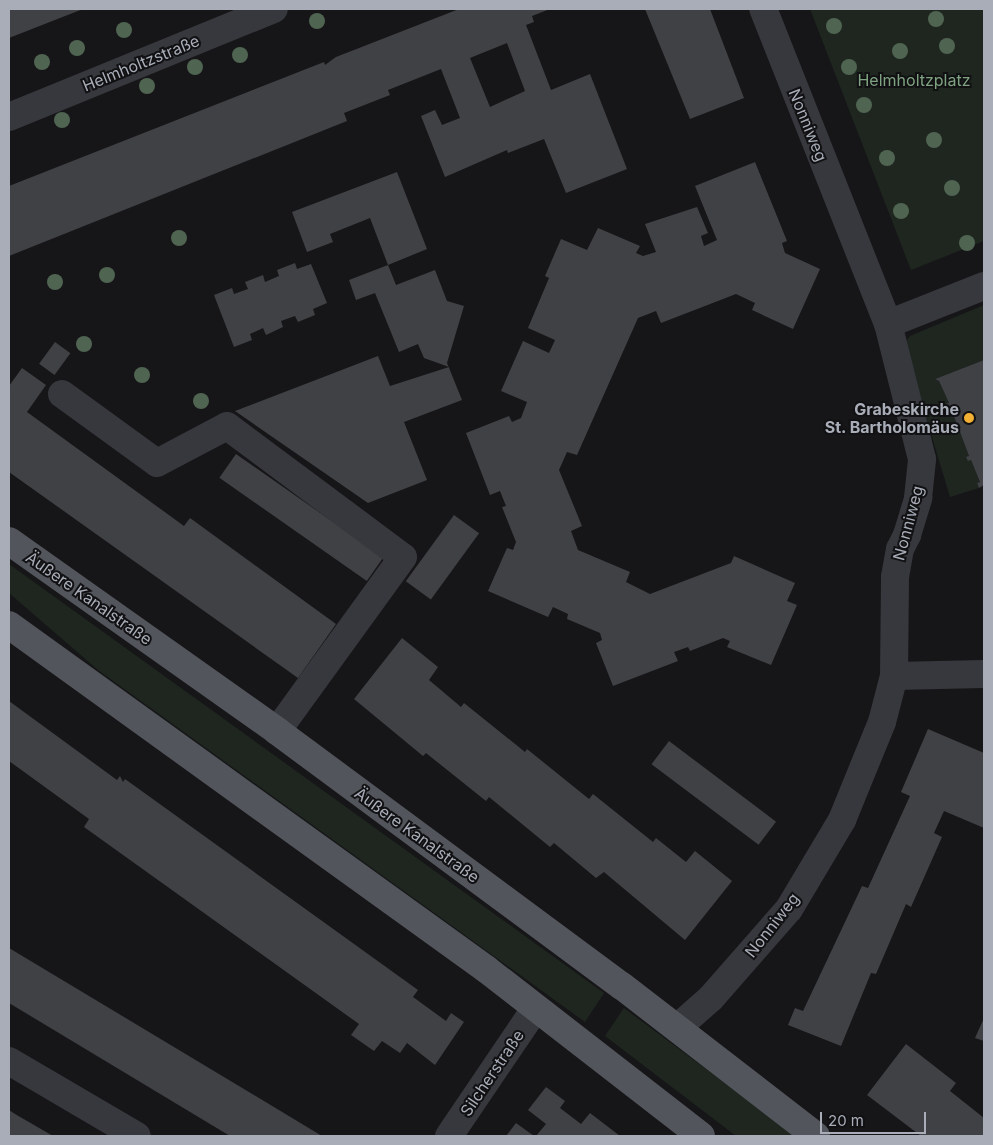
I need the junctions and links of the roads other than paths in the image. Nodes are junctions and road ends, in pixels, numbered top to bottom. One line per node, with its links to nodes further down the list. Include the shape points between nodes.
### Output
1 (274, 9): 3 (street, Helmholtzstraße)
2 (763, 9): 5 (street, Nonniweg)
3 (9, 117)
4 (984, 286): 5 (street)
5 (888, 324): 10 (street, Nonniweg, via 922,459 918,498 900,549 895,577)
6 (62, 394): 11 (street, via 157,463 227,426 403,557)
7 (10, 542): 11 (main road, Äußere Kanalstraße)
8 (9, 625): 12 (main road, via 486,969)
9 (984, 674): 10 (street)
10 (894, 676): 13 (street, Nonniweg, via 882,722 842,820 789,909 711,998)
11 (277, 731): 13 (main road, Äußere Kanalstraße)
12 (535, 1009): 16 (street, Silcherstraße); 17 (main road)
13 (677, 1028): 18 (main road, Äußere Kanalstraße)
14 (9, 1061): 15 (street)
15 (136, 1136)
16 (449, 1136)
17 (702, 1136)
18 (816, 1136)

